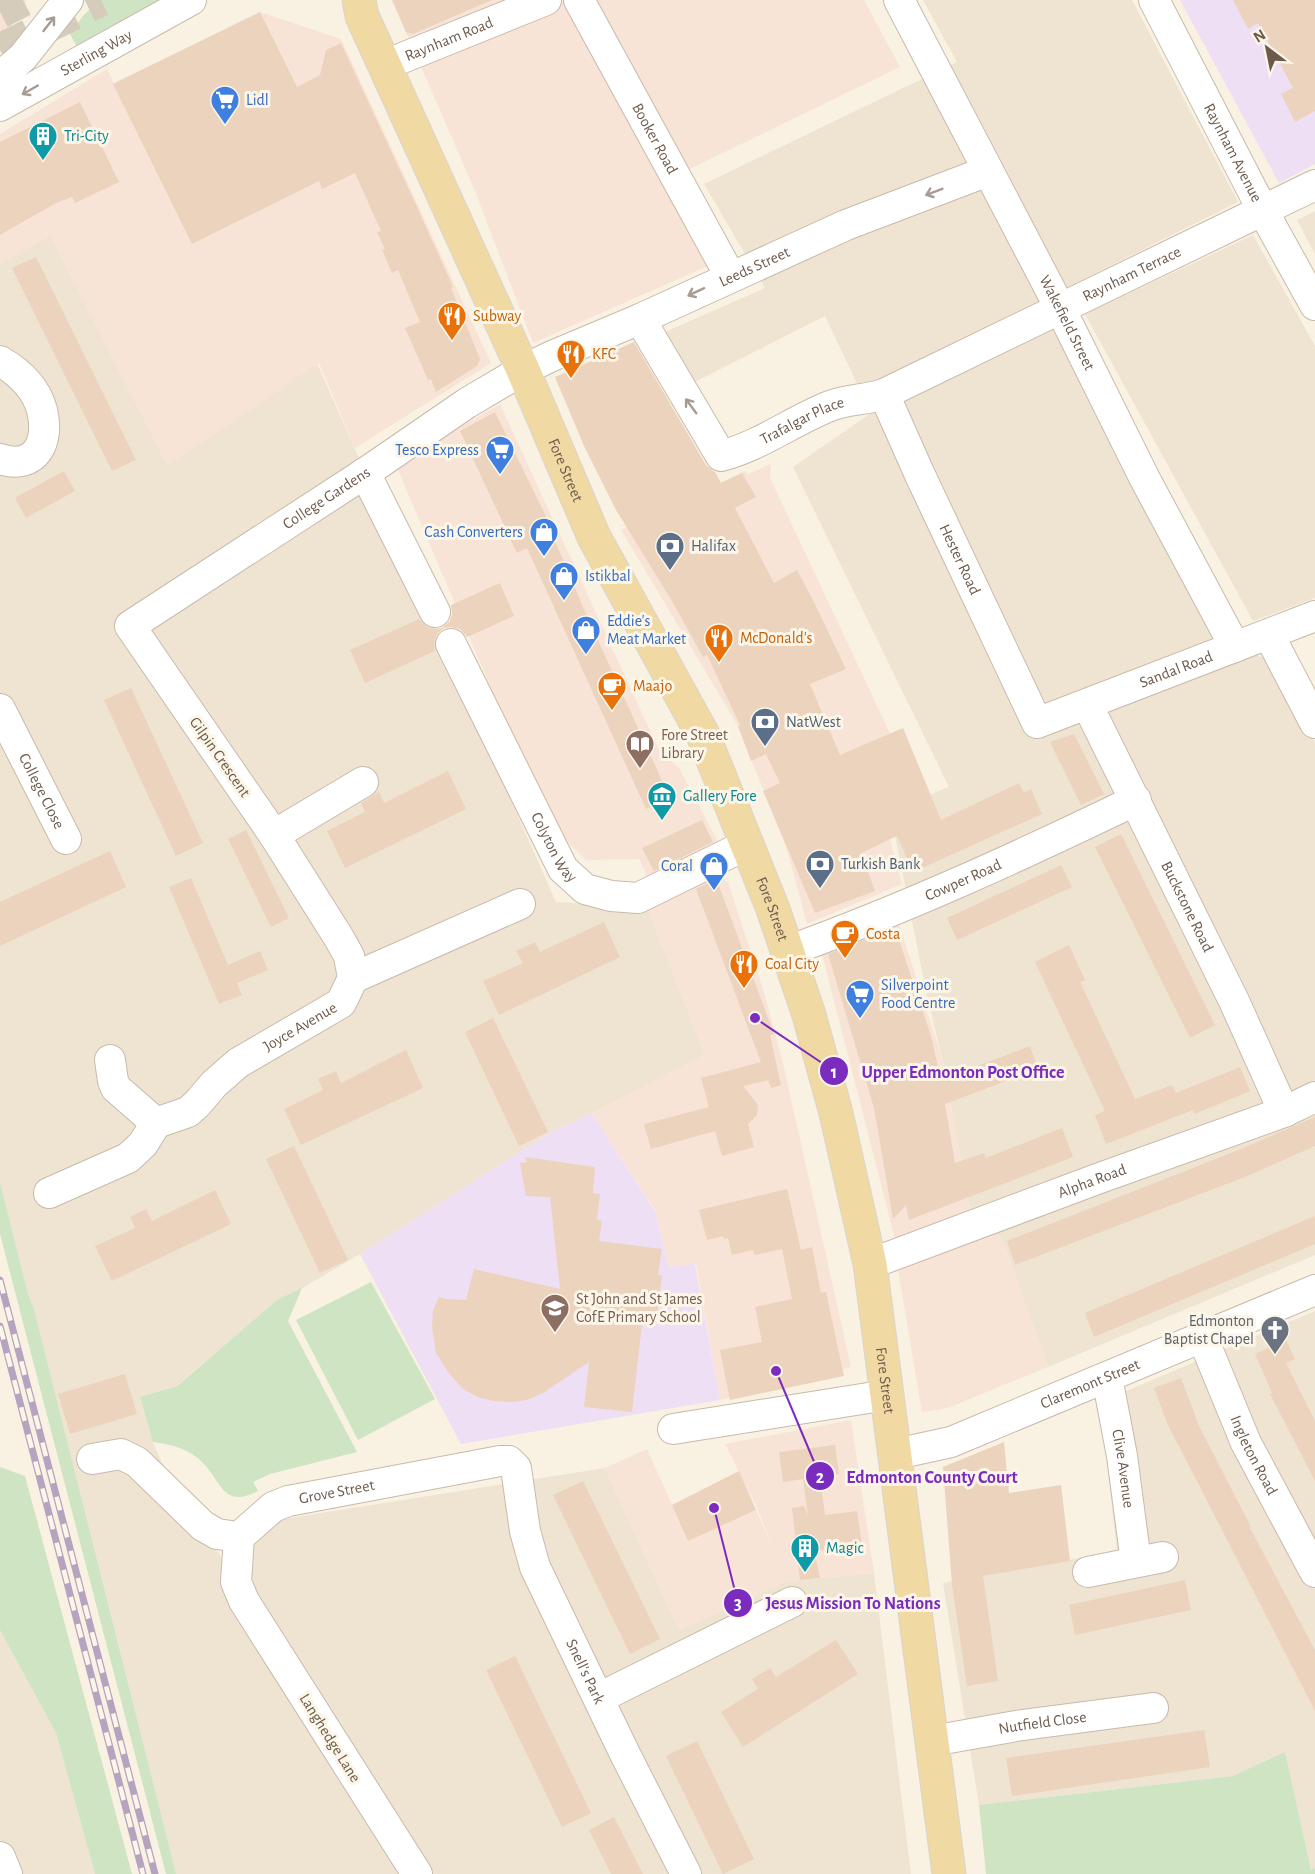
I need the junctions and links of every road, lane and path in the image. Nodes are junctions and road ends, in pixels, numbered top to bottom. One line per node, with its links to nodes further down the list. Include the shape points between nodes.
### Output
1 (68, 0): 9 (street, one-way to 1, via 23,57)
2 (191, 0): 10 (street, Sterling Way, one-way to 10)
3 (546, 0): 8 (street, Raynham Road)
4 (579, 0): 14 (street, Booker Road)
5 (899, 0): 11 (street, Wakefield Street)
6 (1154, 0): 13 (street, Raynham Avenue)
7 (356, 5): 8 (main road, Fore Street)
8 (384, 65): 19 (main road, Fore Street)
9 (0, 77)
10 (0, 106)
11 (988, 171): 14 (street, Leeds Street, one-way to 14, via 846,225); 16 (street, Wakefield Street)
12 (1315, 185): 13 (street, Raynham Terrace)
13 (1263, 211): 15 (street, Raynham Avenue); 16 (street, Raynham Terrace)
14 (730, 276): 17 (street, Leeds Street, one-way to 17)
15 (1315, 305)
16 (1061, 310): 20 (street, Raynham Terrace); 28 (street, Wakefield Street)
17 (640, 319): 19 (street, Leeds Street); 20 (street, Trafalgar Place, one-way to 17, via 830,406 738,452 721,456)
18 (0, 361): 21 (street, via 21,375 42,410 44,423 41,446 30,459)
19 (523, 370): 22 (street, College Gardens); 37 (main road, Fore Street, via 594,537 703,735)
20 (884, 394): 31 (street, Hester Road)
21 (0, 459)
22 (365, 472): 23 (street); 25 (street, College Gardens)
23 (435, 612)
24 (1315, 616): 26 (street, Sandal Road)
25 (130, 626): 35 (street, Gilpin Crescent)
26 (1269, 635): 28 (street, Sandal Road); 32 (street)
27 (451, 644): 37 (street, Colyton Way, via 563,869 585,889 625,897)
28 (1235, 647): 29 (street, Sandal Road)
29 (1087, 704): 31 (street, Sandal Road); 34 (street, Buckstone Road)
30 (0, 709): 36 (street, College Close)
31 (1037, 723)
32 (1315, 723)
33 (363, 782): 35 (street)
34 (1136, 800): 39 (street, Cowper Road, via 1004,864); 43 (street, Buckstone Road)
35 (274, 835): 40 (street, Gilpin Crescent, via 350,956)
36 (66, 839)
37 (746, 845): 39 (main road, Fore Street)
38 (520, 904): 40 (street)
39 (788, 951): 46 (main road, Fore Street, via 836,1113)
40 (353, 978): 44 (street, Joyce Avenue, via 341,1003 238,1063 188,1112)
41 (110, 1060): 44 (street, via 117,1088)
42 (1315, 1097): 43 (street, Alpha Road)
43 (1284, 1112): 46 (street, Alpha Road)
44 (156, 1122): 45 (street, via 143,1144 128,1158)
45 (49, 1194)
46 (870, 1264): 50 (main road, Fore Street)
47 (1315, 1290): 48 (street, Claremont Street)
48 (1202, 1336): 49 (street, Claremont Street); 57 (street, Ingleton Road, via 1246,1443)
49 (1107, 1377): 52 (street, Claremont Street, via 951,1442); 56 (street, Clive Avenue, via 1122,1456 1149,1560)
50 (887, 1395): 51 (street); 52 (main road, Fore Street)
51 (673, 1429)
52 (896, 1454): 61 (main road, Fore Street)
53 (92, 1459): 55 (street, via 122,1454 137,1462 203,1527)
54 (509, 1461): 55 (street, Grove Street, via 288,1501 273,1507); 59 (street, Snell's Park, via 516,1468 525,1531 536,1567)
55 (239, 1537): 64 (street, Langhedge Lane, via 236,1582 244,1601)
56 (1088, 1572)
57 (1315, 1572)
58 (792, 1602): 59 (street)
59 (598, 1698): 65 (street, Snell's Park)
60 (1153, 1708): 61 (street, Nutfield Close)
61 (932, 1741): 66 (main road, Fore Street)
62 (0, 1857): 63 (street)
63 (7, 1874)
64 (417, 1874)
65 (686, 1874)
66 (949, 1874)

